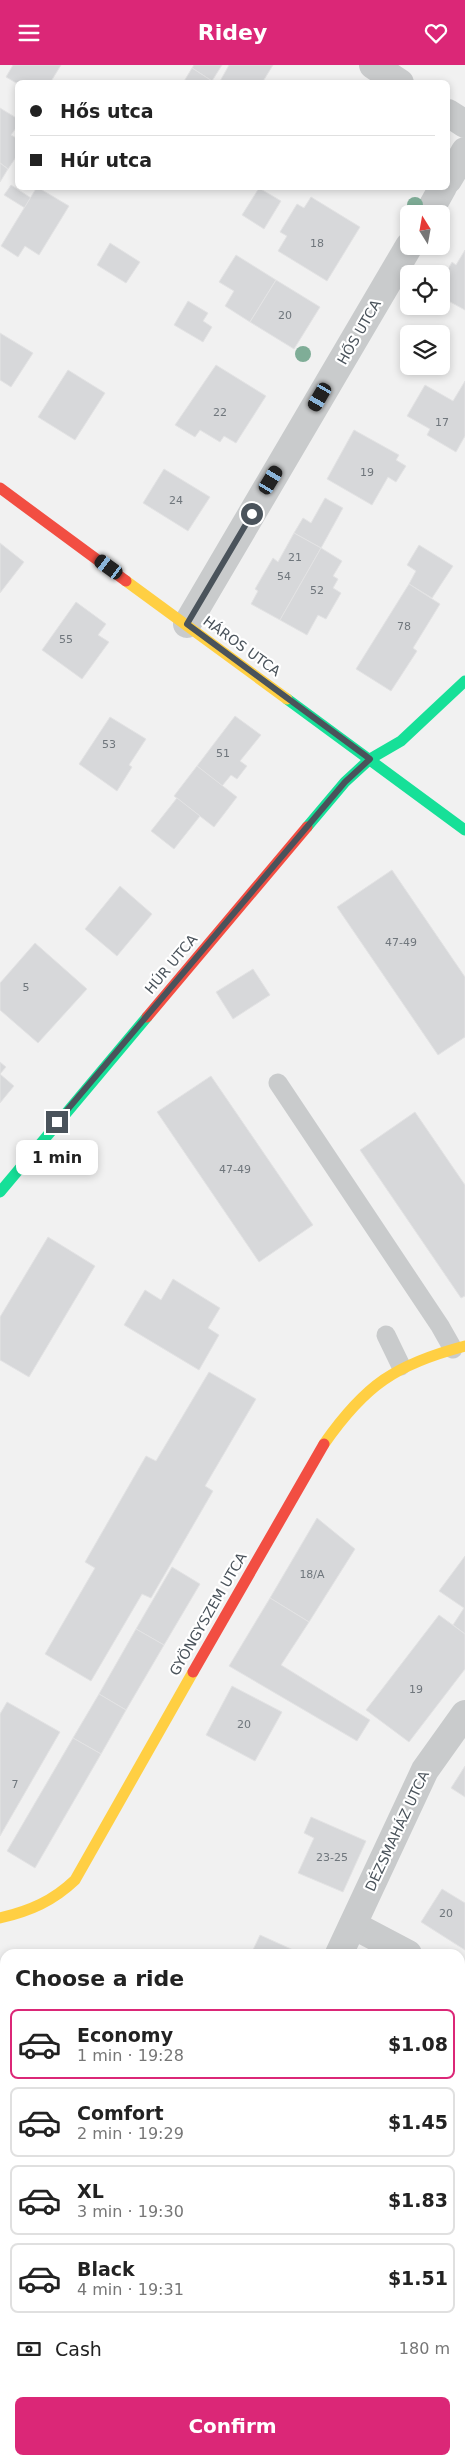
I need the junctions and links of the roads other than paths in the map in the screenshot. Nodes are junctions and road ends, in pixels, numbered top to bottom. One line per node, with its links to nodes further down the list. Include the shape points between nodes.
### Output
1 (373, 65): 2 (street)
2 (396, 80)
3 (450, 114): 4 (street)
4 (465, 124)
5 (465, 151): 6 (street)
6 (450, 177)
7 (441, 190): 8 (street)
8 (433, 205)
9 (404, 255): 11 (street, HŐS UTCA)
10 (0, 488): 11 (street, HÁROS UTCA)
11 (187, 624): 13 (street, HÁROS UTCA)
12 (465, 681): 13 (street, HÚR UTCA, via 401,741)
13 (370, 759): 14 (street, HÁROS UTCA); 16 (street, HÚR UTCA, via 345,782)
14 (465, 830)
15 (278, 1083): 18 (lane, via 440,1326)
16 (0, 1192)
17 (386, 1335): 19 (lane)
18 (459, 1347): 19 (street, GYÖNGYSZEM UTCA)
19 (401, 1366): 21 (street, GYÖNGYSZEM UTCA, via 372,1386 342,1418 314,1458 75,1880 57,1898 31,1911)
20 (465, 1714): 22 (street, DÉZSMAHÁZ UTCA, via 425,1770)
21 (0, 1918)
22 (353, 1925): 23 (street, DÉZSMAHÁZ UTCA); 24 (street)
23 (341, 1949)
24 (399, 1949)

